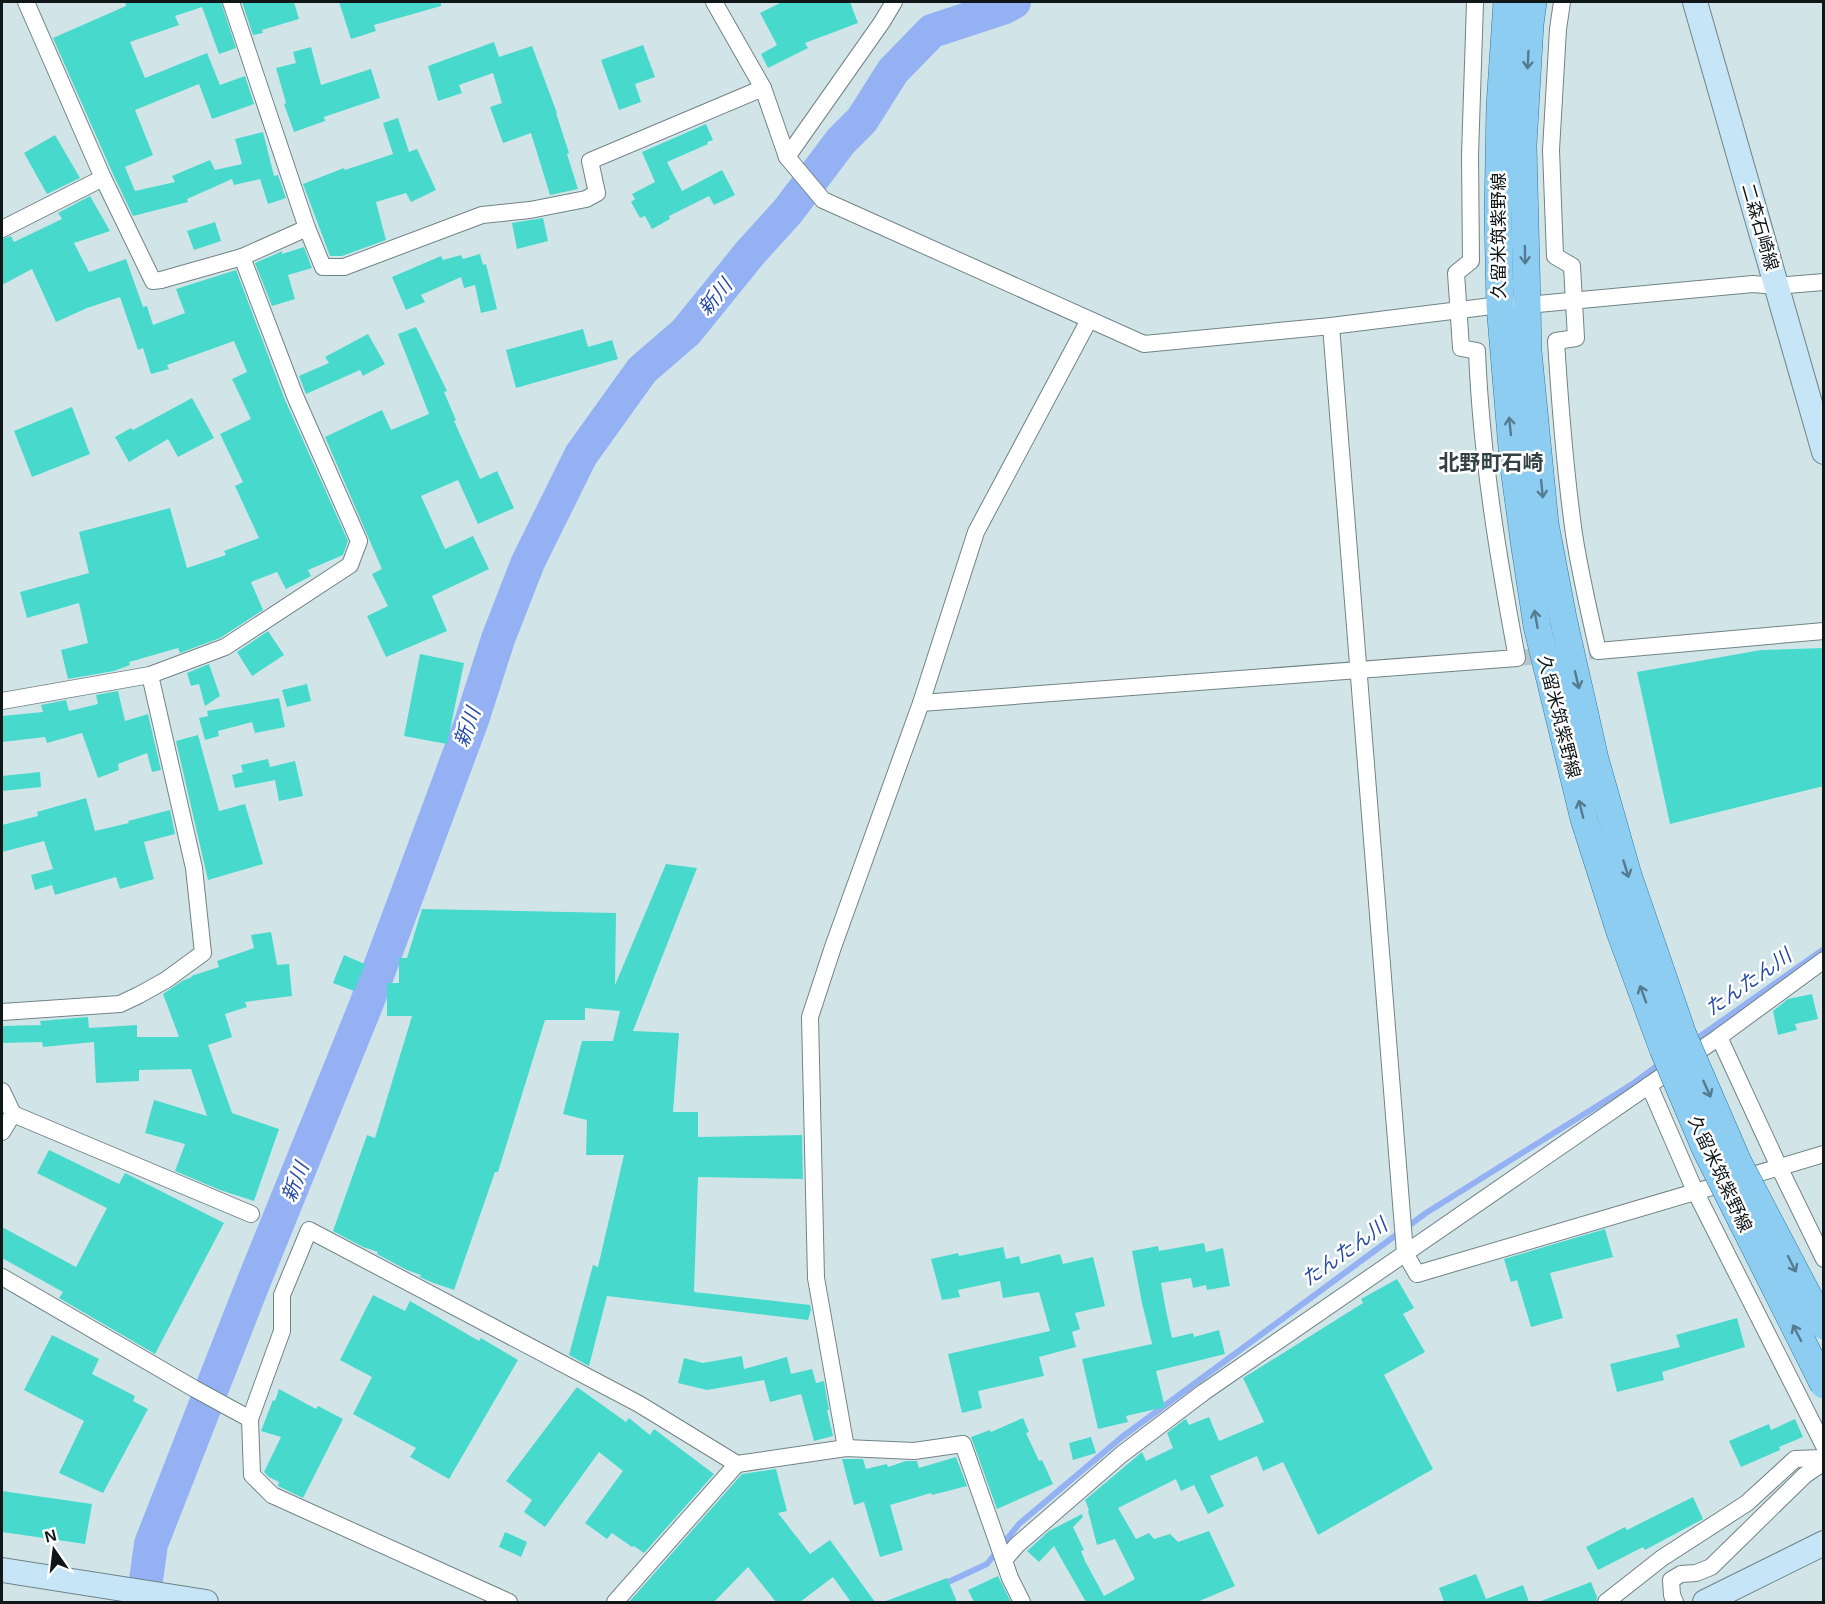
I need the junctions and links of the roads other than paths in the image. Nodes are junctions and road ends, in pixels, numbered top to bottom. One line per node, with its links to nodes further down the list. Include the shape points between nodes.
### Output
1 (26, 2): 12 (street)
2 (231, 2): 13 (street)
3 (714, 2): 10 (street)
4 (894, 2): 11 (street)
5 (1475, 2): 21 (street, via 1471,261 1456,273)
6 (1507, 2): 19 (main road, 久留米筑紫野線, via 1500,117)
7 (1533, 2): 20 (main road, 久留米筑紫野線, one-way to 20, via 1523,145)
8 (1562, 2): 18 (street, via 1551,150 1555,256 1572,266)
9 (1695, 2): 17 (main road, 二森石崎線)
10 (763, 88): 11 (street); 13 (street, via 590,160 597,193 586,199 483,215 344,267 323,267)
11 (787, 157): 22 (street, via 823,200)
12 (103, 178): 14 (street); 15 (street, via 153,281)
13 (307, 228): 15 (street)
14 (2, 229)
15 (242, 258): 27 (street, via 359,541 350,565 225,647)
16 (1824, 282): 17 (street)
17 (1776, 286): 18 (street, via 1753,284); 24 (main road, 二森石崎線)
18 (1574, 300): 20 (street); 25 (street, via 1576,338 1556,341 1559,395 1574,533 1598,651)
19 (1500, 305): 20 (street); 21 (street); 33 (main road, 久留米筑紫野線, one-way to 19, via 1620,932 1584,819 1537,626 1513,460)
20 (1527, 305): 33 (main road, 久留米筑紫野線, one-way to 33, via 1545,524 1563,618 1601,780)
21 (1458, 311): 23 (street); 26 (street, via 1461,348 1477,351 1489,492 1517,658)
22 (1089, 320): 23 (street, via 1144,344); 29 (street, via 976,532)
23 (1331, 326): 26 (street)
24 (1824, 452)
25 (1824, 631)
26 (1359, 669): 29 (street); 42 (street)
27 (150, 675): 28 (street); 31 (street, via 194,868 203,953 166,980 120,1004)
28 (2, 701)
29 (921, 703): 49 (street, via 810,1017 816,1278)
30 (1824, 960): 32 (street)
31 (2, 1012)
32 (1719, 1037): 34 (street); 39 (street)
33 (1673, 1042): 45 (main road, 久留米筑紫野線, one-way to 45, bridge); 46 (main road, 久留米筑紫野線, one-way to 33, bridge, via 1706,1150)
34 (1649, 1085): 40 (street); 42 (street)
35 (2, 1091): 36 (street)
36 (13, 1114): 37 (street); 41 (street)
37 (2, 1132)
38 (1824, 1154): 39 (street)
39 (1779, 1167): 40 (street); 43 (street)
40 (1695, 1191): 42 (street, via 1417,1274); 48 (street)
41 (251, 1215)
42 (1405, 1253): 53 (street, via 1204,1392 1122,1454)
43 (1824, 1259)
44 (2, 1277): 47 (street)
45 (1824, 1326)
46 (1824, 1385)
47 (250, 1419): 51 (street, via 282,1331 282,1295 309,1230 639,1404); 56 (street, via 252,1475 272,1495)
48 (1824, 1446)
49 (846, 1448): 51 (street); 53 (street, via 914,1451 963,1444)
50 (1824, 1460): 59 (street, via 1795,1459 1747,1503 1662,1558); 60 (street, via 1712,1567 1671,1580)
51 (737, 1464): 57 (street)
52 (1824, 1543): 61 (main road)
53 (1004, 1560): 58 (street)
54 (2, 1570): 55 (main road)
55 (206, 1602)
56 (509, 1602)
57 (615, 1602)
58 (1022, 1602)
59 (1606, 1602)
60 (1675, 1602)
61 (1706, 1602)

